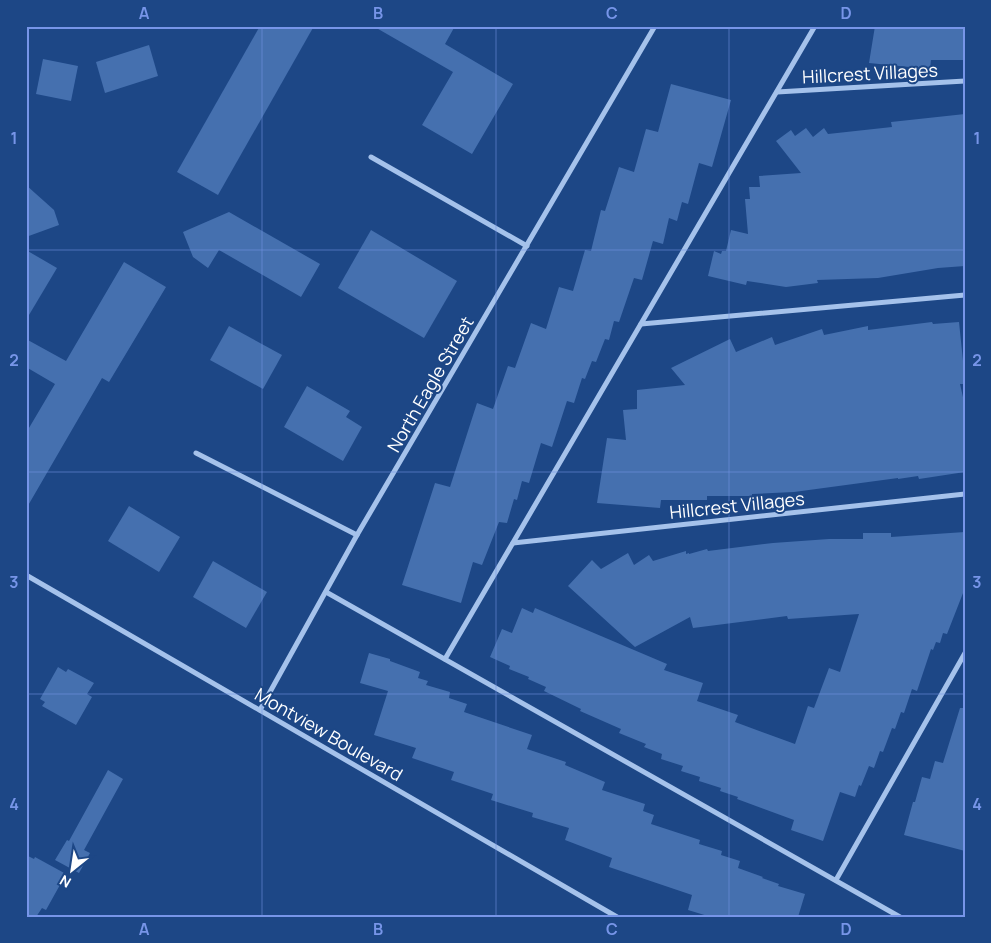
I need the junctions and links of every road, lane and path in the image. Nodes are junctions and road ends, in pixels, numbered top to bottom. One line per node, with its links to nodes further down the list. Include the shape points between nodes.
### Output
1 (655, 26): 6 (street, North Eagle Street)
2 (815, 26): 4 (street, Hillcrest Villages)
3 (965, 81): 4 (street, Hillcrest Villages)
4 (777, 92): 8 (street, Hillcrest Villages)
5 (371, 157): 6 (street)
6 (527, 246): 11 (street, North Eagle Street)
7 (965, 295): 8 (street)
8 (641, 324): 12 (street, Hillcrest Villages)
9 (196, 453): 11 (street)
10 (965, 494): 12 (street, Hillcrest Villages)
11 (357, 535): 14 (street, North Eagle Street)
12 (513, 543): 16 (street, Hillcrest Villages)
13 (26, 575): 17 (street, Montview Boulevard)
14 (326, 592): 16 (street); 17 (street, North Eagle Street)
15 (965, 653): 18 (street)
16 (445, 659): 18 (street)
17 (260, 710): 19 (street, Montview Boulevard)
18 (836, 880): 20 (street)
19 (617, 917)
20 (900, 917)

